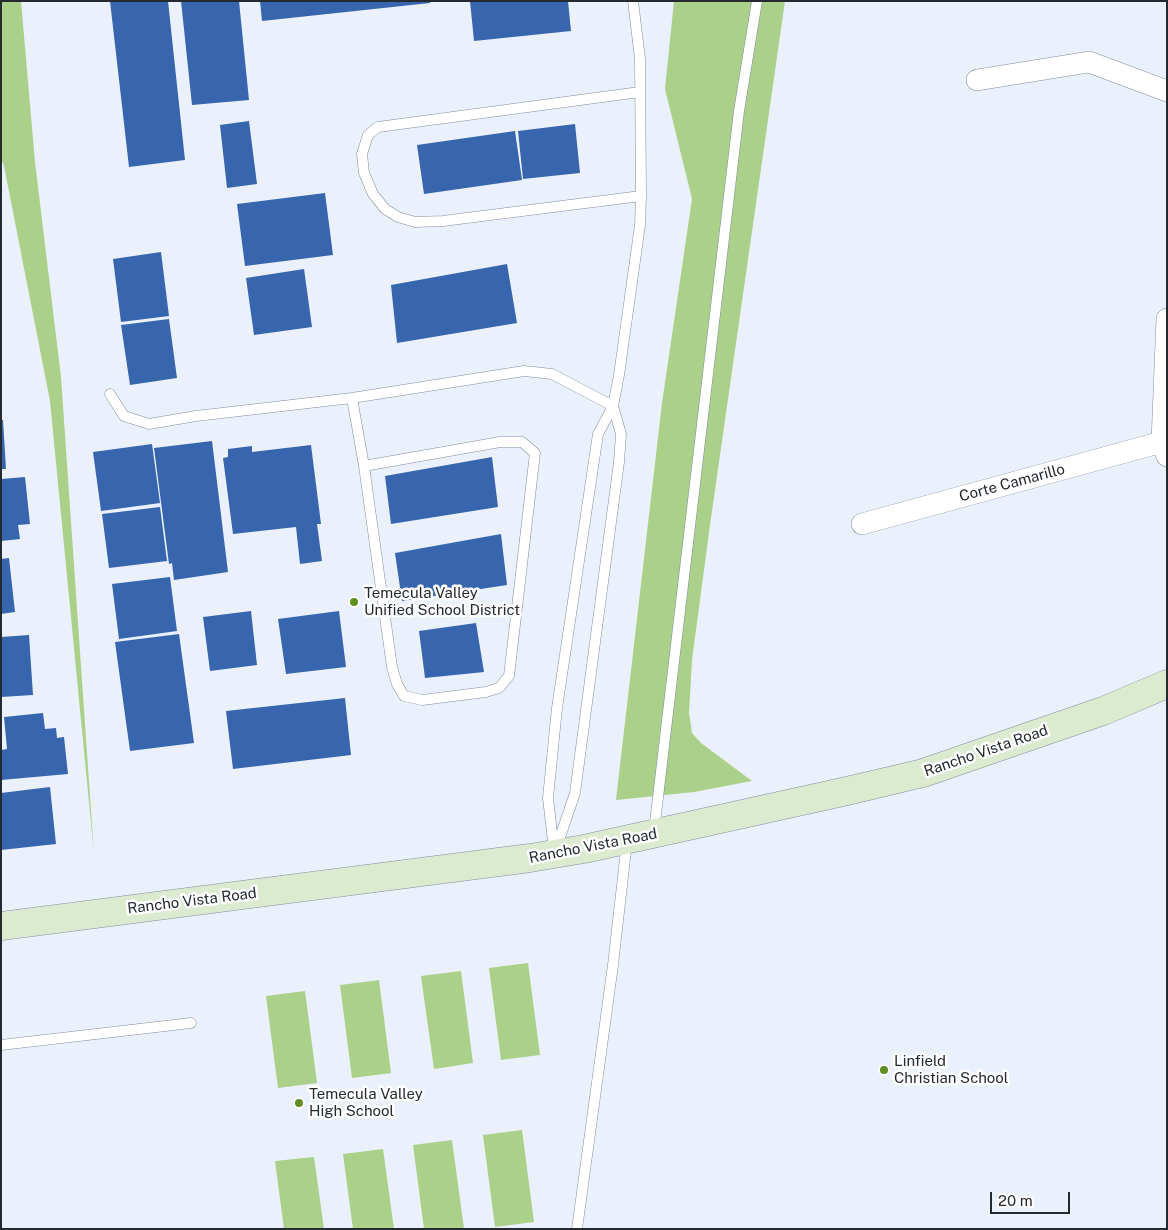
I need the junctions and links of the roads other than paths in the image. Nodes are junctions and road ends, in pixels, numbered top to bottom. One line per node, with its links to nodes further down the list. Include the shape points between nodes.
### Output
1 (633, 1): 5 (lane, via 640,59)
2 (758, 1): 15 (lane, via 738,121)
3 (977, 80): 4 (street, via 1089,62)
4 (1167, 91)
5 (640, 92): 6 (lane); 6 (lane, via 378,127 368,135 362,154 364,173 373,194 385,209 415,222)
6 (642, 196): 10 (lane, via 636,263)
7 (1167, 319): 11 (street)
8 (110, 394): 9 (lane, via 124,416 149,424)
9 (352, 398): 10 (lane, via 524,371 552,374); 12 (lane)
10 (613, 406): 17 (lane, via 620,434 619,462 575,793); 17 (lane, via 598,434 557,708 548,798)
11 (1164, 449): 13 (street, Corte Camarillo)
12 (364, 466): 12 (lane, via 391,659 397,684 404,696 422,700 499,688 509,676 535,453 522,442 500,442)
13 (862, 524)
14 (1167, 684): 15 (main road, Rancho Vista Road, via 1103,711 923,773)
15 (654, 834): 16 (main road, Rancho Vista Road)
16 (627, 840): 17 (main road, Rancho Vista Road); 21 (lane)
17 (554, 854): 18 (main road, Rancho Vista Road)
18 (1, 926)
19 (191, 1023): 20 (lane)
20 (1, 1045)
21 (577, 1229)

